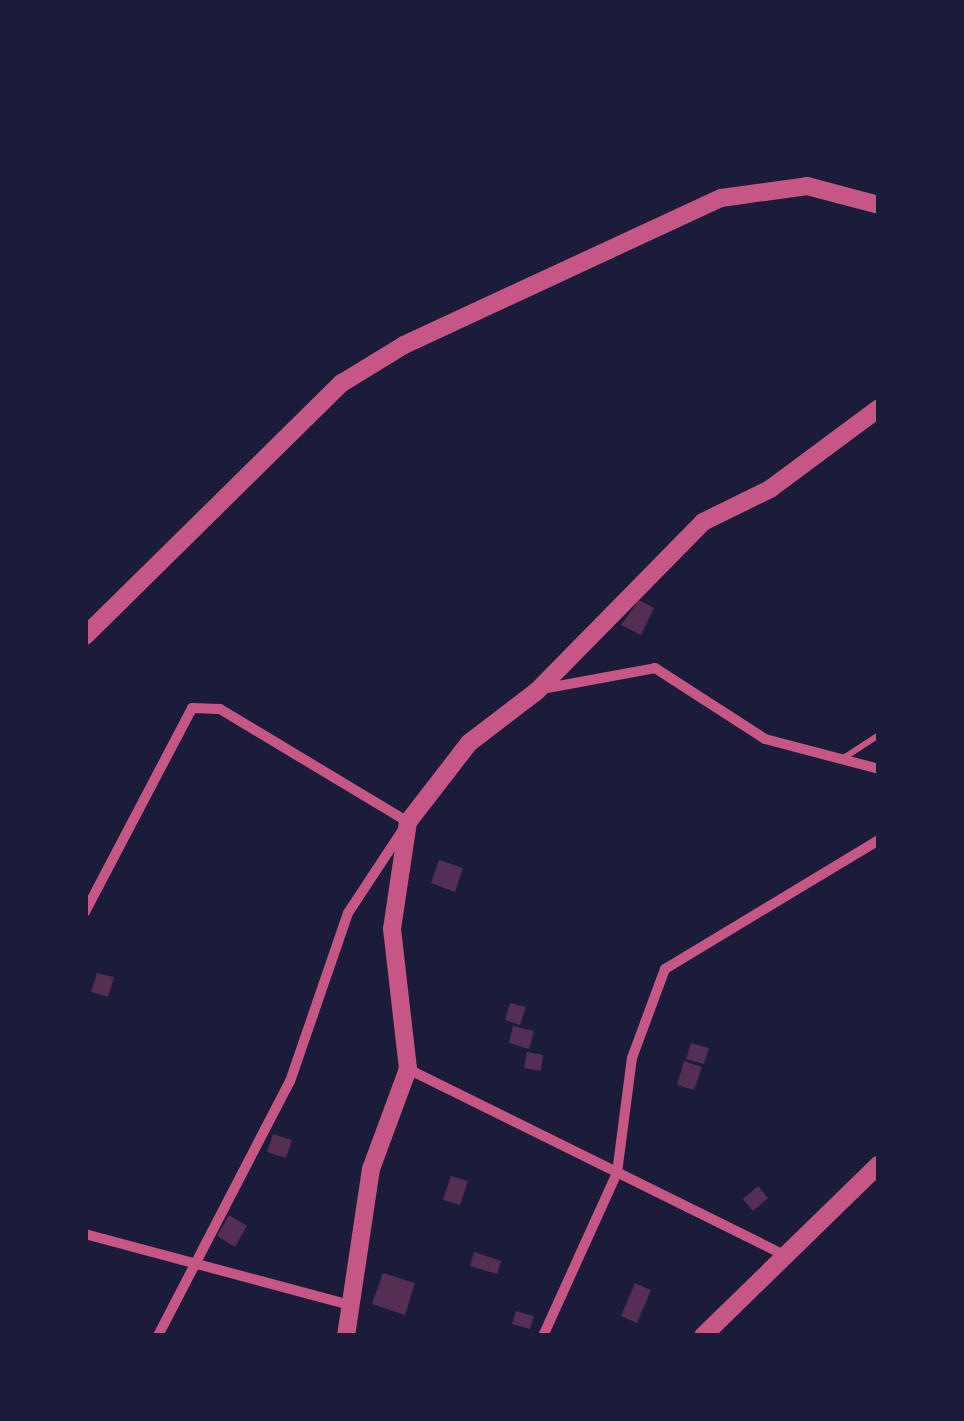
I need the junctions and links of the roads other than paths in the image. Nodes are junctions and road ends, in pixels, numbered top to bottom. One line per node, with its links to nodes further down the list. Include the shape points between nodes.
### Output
1 (879, 205): 3 (street, via 808,186 721,198 404,345 342,383)
2 (879, 408): 4 (street, via 770,489 703,522)
3 (85, 636)
4 (537, 691): 6 (street, via 655,668 765,740); 8 (street, via 469,743)
5 (879, 735): 6 (lane)
6 (841, 760): 7 (street)
7 (879, 769)
8 (408, 822): 10 (street, via 220,709 192,708); 11 (street, via 392,930); 16 (street, via 348,913 290,1081)
9 (879, 840): 13 (street, via 665,969 636,1042)
10 (85, 912)
11 (408, 1069): 13 (street); 17 (street, via 371,1169)
12 (879, 1164): 15 (street)
13 (617, 1173): 15 (street); 20 (street)
14 (85, 1234): 16 (street)
15 (786, 1256): 21 (street)
16 (192, 1260): 17 (street); 18 (street)
17 (346, 1304): 19 (street)
18 (158, 1336)
19 (346, 1336)
20 (542, 1336)
21 (703, 1336)

